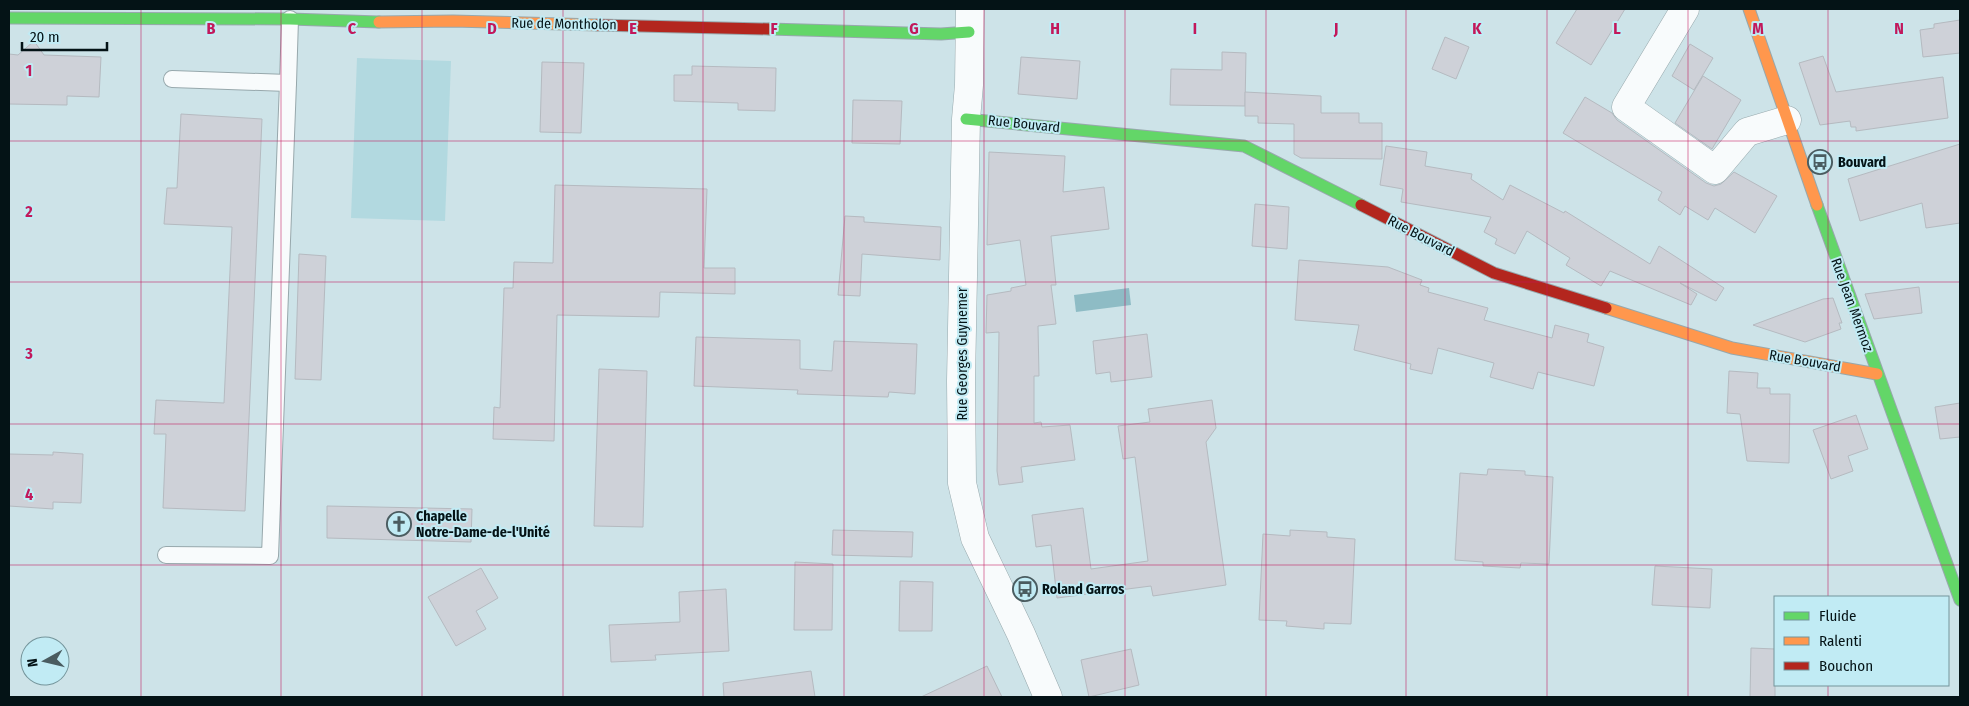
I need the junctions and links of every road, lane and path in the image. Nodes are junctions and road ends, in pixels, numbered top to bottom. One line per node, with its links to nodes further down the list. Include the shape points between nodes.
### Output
1 (1685, 9): 10 (street, via 1626,107 1715,170 1747,132)
2 (1749, 9): 10 (street, Rue Jean Mermoz)
3 (453, 15): 5 (street, Rue de Montholon, via 392,22); 6 (street, Rue de Montholon, via 941,34)
4 (9, 18): 5 (street, Rue de Montholon)
5 (290, 19): 8 (lane)
6 (969, 21): 9 (street, Rue Georges Guynemer)
7 (172, 79): 8 (lane)
8 (288, 83): 12 (lane, via 270,556)
9 (966, 119): 11 (street, Rue Bouvard, via 1244,146 1494,273 1732,348); 14 (street, Rue Georges Guynemer, via 962,483 975,538)
10 (1787, 120): 11 (street, Rue Jean Mermoz)
11 (1877, 374): 13 (street, Rue Jean Mermoz)
12 (166, 555)
13 (1960, 600)
14 (1045, 691)

